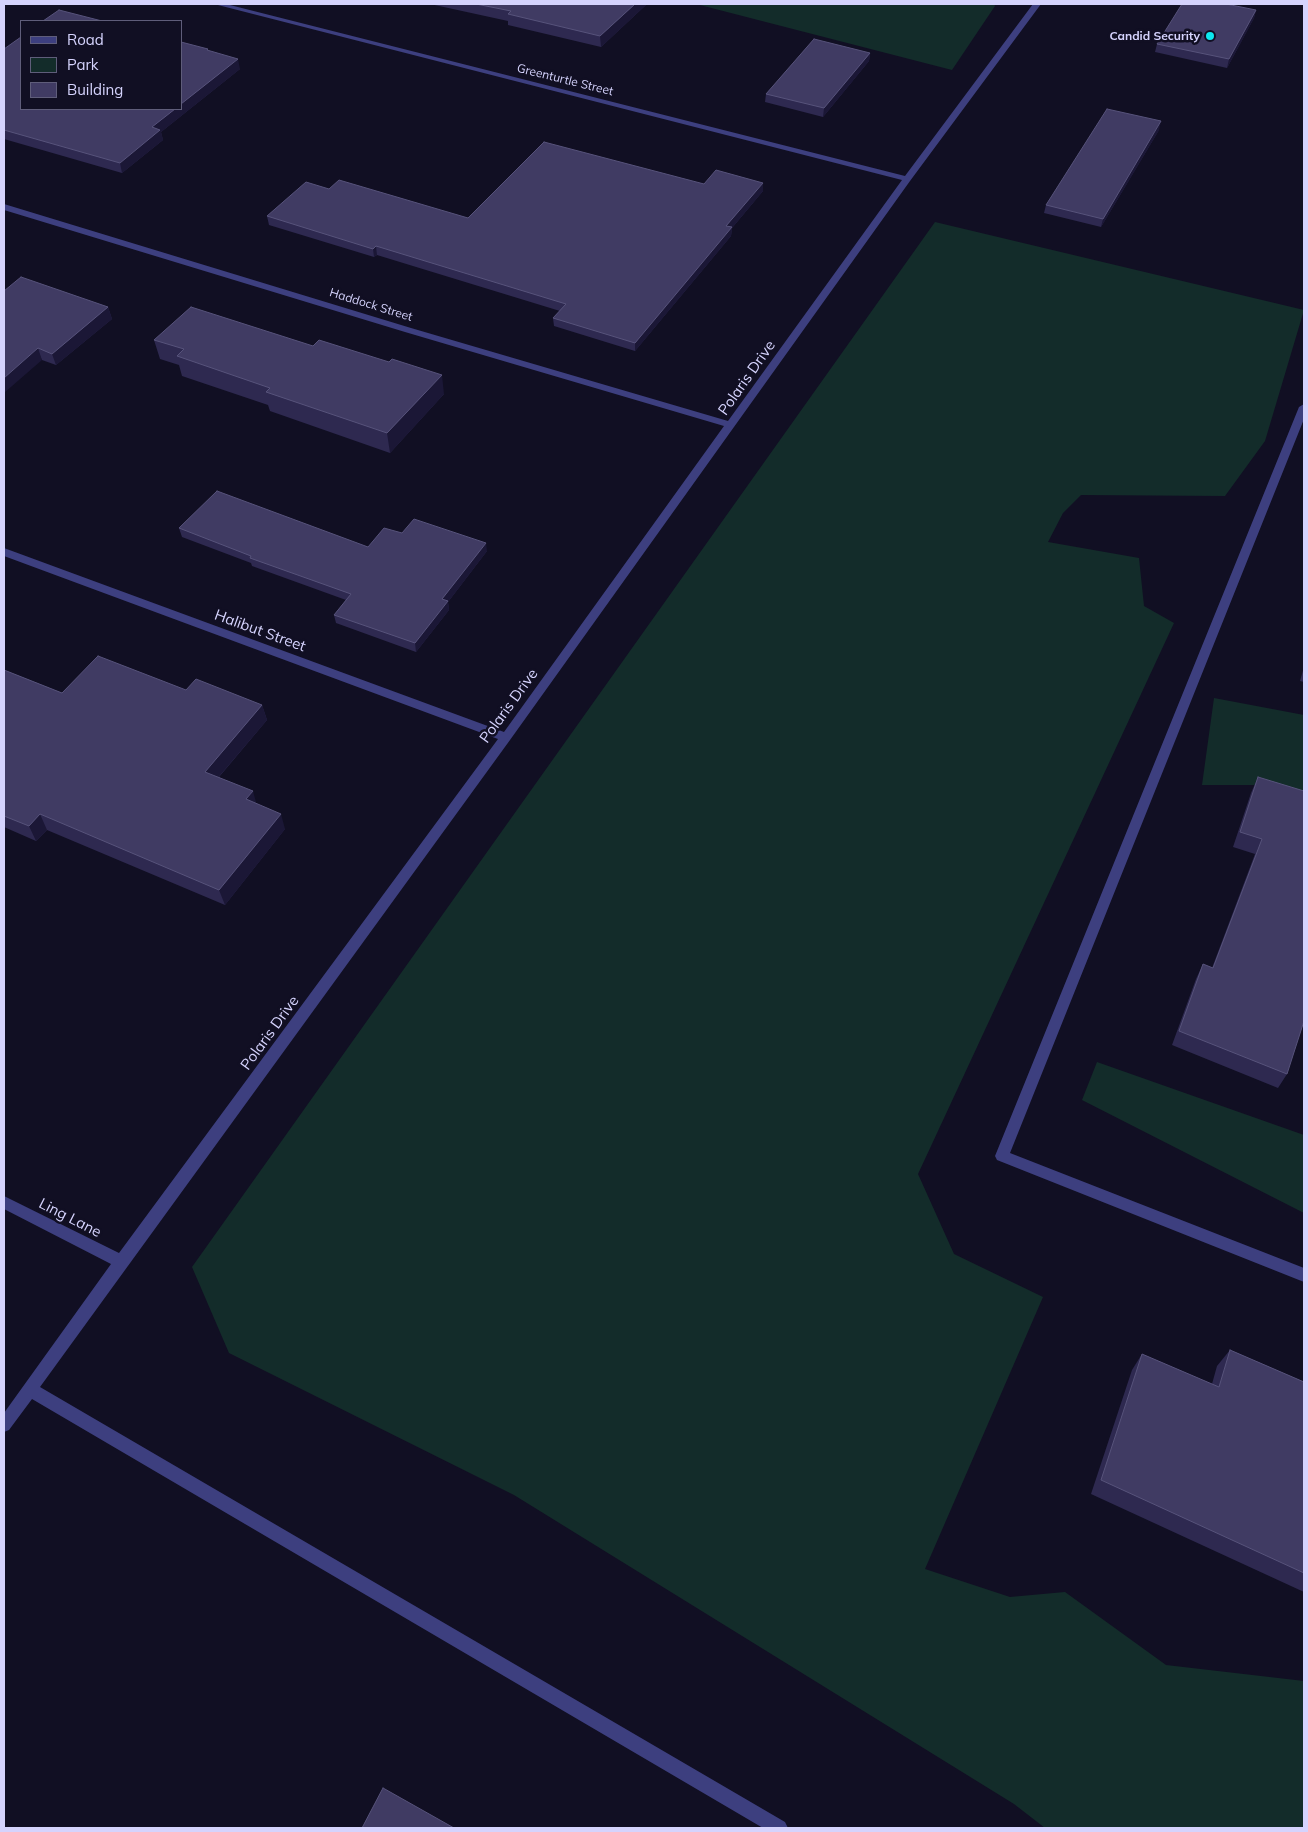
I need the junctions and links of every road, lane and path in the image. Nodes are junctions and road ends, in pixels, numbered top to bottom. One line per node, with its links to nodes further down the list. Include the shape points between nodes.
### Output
1 (218, 4): 3 (street, Greenturtle Street)
2 (1037, 4): 3 (street, Polaris Drive)
3 (907, 179): 6 (street, Polaris Drive)
4 (4, 207): 6 (street, Haddock Street)
5 (1304, 407): 11 (street, via 1002,1156)
6 (732, 425): 8 (street, Polaris Drive)
7 (4, 552): 8 (street, Halibut Street)
8 (506, 737): 10 (street, Polaris Drive)
9 (4, 1202): 10 (street, Ling Lane)
10 (121, 1262): 12 (street, Polaris Drive)
11 (1304, 1275)
12 (29, 1389): 13 (street, Polaris Drive); 14 (street)
13 (4, 1425)
14 (779, 1828)

